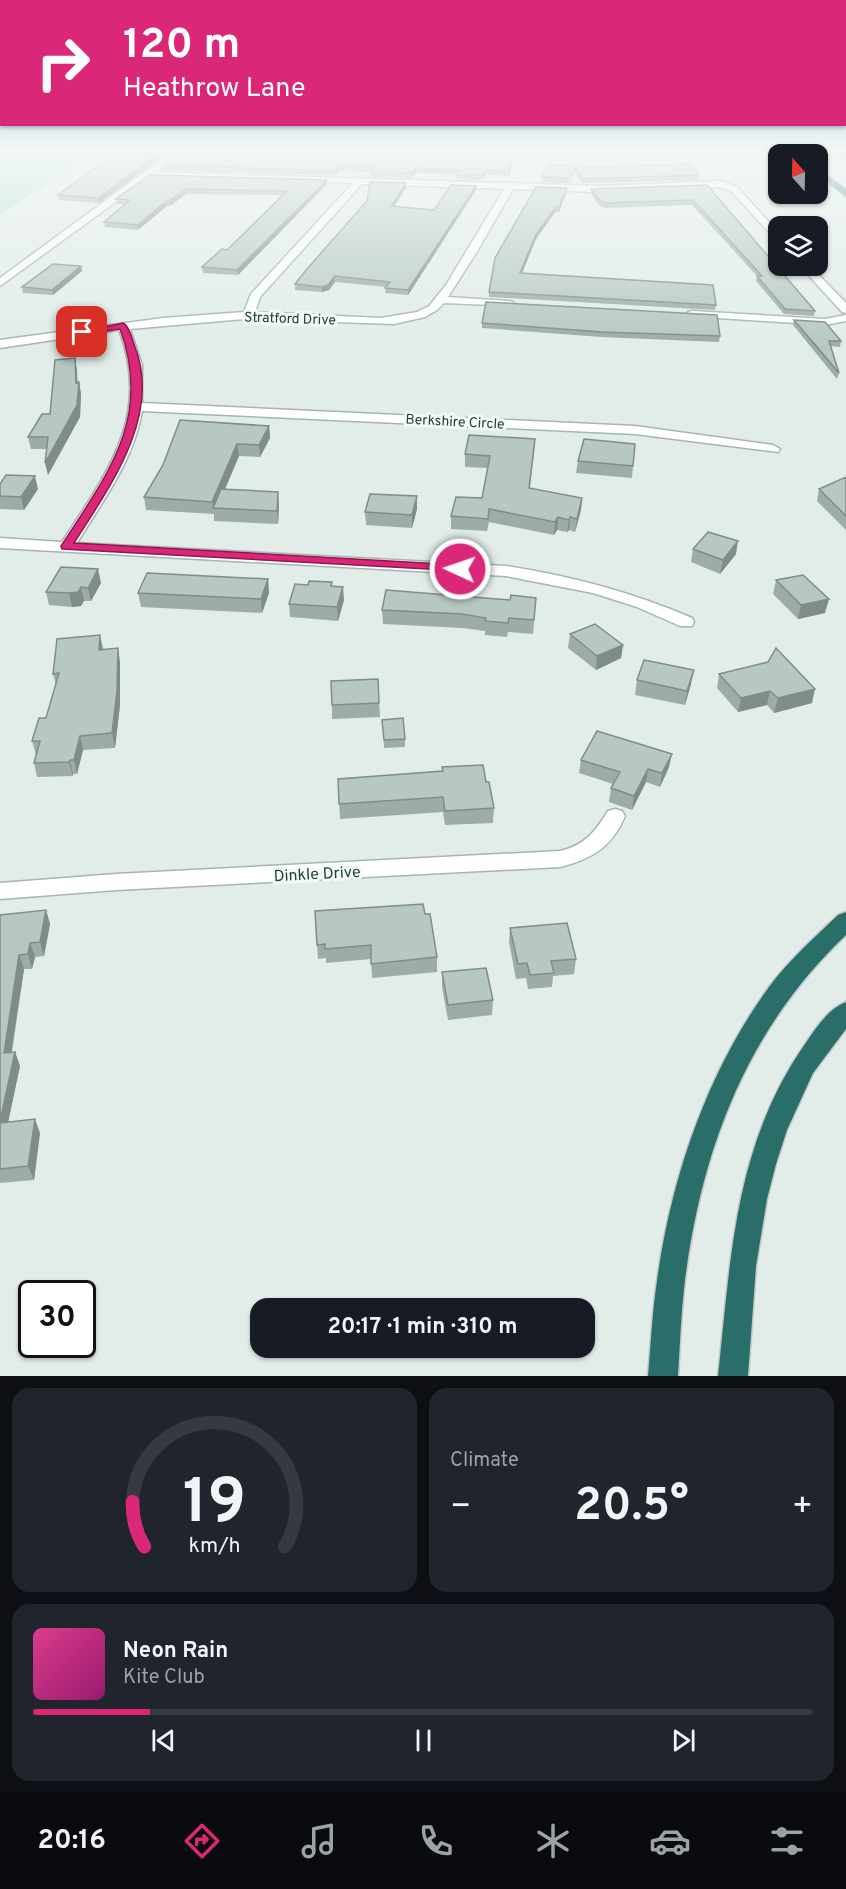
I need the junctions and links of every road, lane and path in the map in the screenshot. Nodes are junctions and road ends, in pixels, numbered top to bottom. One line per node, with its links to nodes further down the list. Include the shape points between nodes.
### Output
1 (92, 215): 5 (street)
2 (329, 215): 10 (street, via 255,296)
3 (492, 215): 6 (street, Stratford Drive)
4 (814, 276): 8 (street)
5 (0, 283)
6 (442, 300): 7 (street); 10 (street, Stratford Drive, via 422,313 390,322)
7 (526, 305)
8 (846, 310)
9 (681, 314): 11 (street, via 825,322)
10 (249, 315): 12 (street, Stratford Drive)
11 (846, 318)
12 (123, 326): 13 (street, Stratford Drive); 14 (street, via 136,366)
13 (0, 344)
14 (136, 407): 15 (street, Berkshire Circle, via 606,428); 17 (street, via 114,470)
15 (774, 449)
16 (0, 543): 17 (street)
17 (67, 546): 18 (street, via 547,576 608,591)
18 (686, 622)
19 (615, 816): 20 (street, Dinkle Drive, via 609,832 596,845 560,859)
20 (0, 891)
21 (846, 921): 23 (highway, via 790,978 753,1030 706,1128 688,1186 672,1269)
22 (846, 1011): 24 (highway, via 826,1031 801,1068 773,1135 753,1204 742,1266)
23 (663, 1376)
24 (734, 1376)

